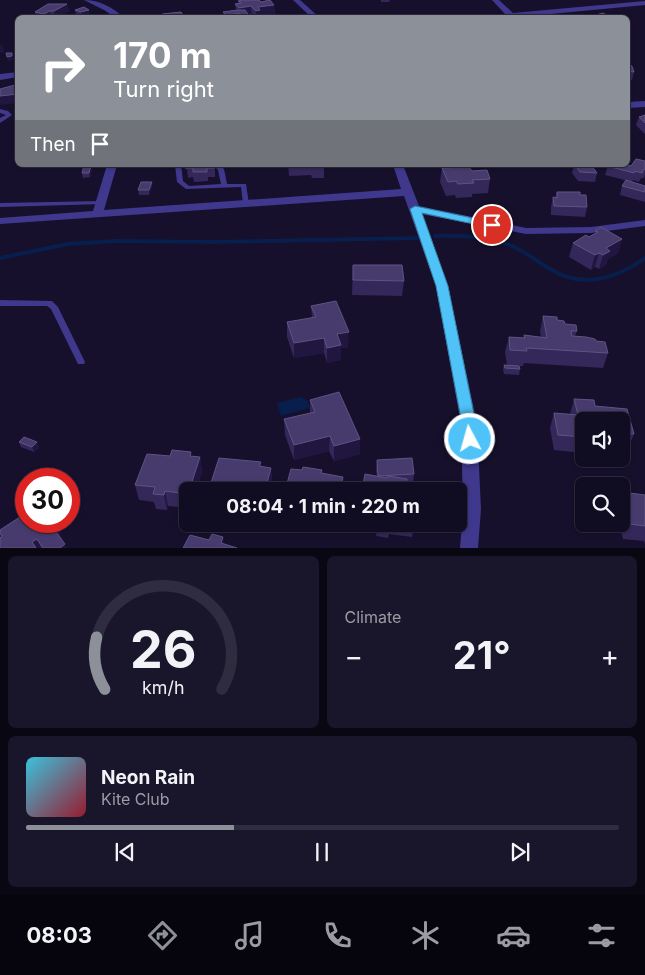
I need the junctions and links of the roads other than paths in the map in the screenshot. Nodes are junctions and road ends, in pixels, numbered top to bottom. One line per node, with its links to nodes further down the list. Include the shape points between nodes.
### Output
1 (87, 0): 5 (street)
2 (296, 0): 6 (street)
3 (495, 0): 7 (street)
4 (645, 3): 7 (street)
5 (117, 15)
6 (314, 15)
7 (511, 15)
8 (15, 74): 9 (street)
9 (0, 77)
10 (645, 104): 11 (street)
11 (630, 106)
12 (0, 111): 14 (lane)
13 (15, 114): 14 (lane)
14 (9, 115): 15 (lane)
15 (0, 121)
16 (111, 167): 24 (street)
17 (178, 167): 20 (lane, via 180,182 188,188)
18 (218, 167): 20 (lane)
19 (399, 167): 21 (street)
20 (224, 186): 22 (lane, via 244,185)
21 (409, 192): 22 (street); 25 (street)
22 (246, 204): 24 (street)
23 (0, 205): 24 (lane)
24 (100, 208): 26 (street)
25 (415, 209): 27 (street, via 526,230 591,230); 30 (street, via 442,286 469,424 472,509)
26 (0, 221)
27 (645, 223)
28 (0, 303): 29 (lane, via 49,303)
29 (81, 362)
30 (469, 548)

